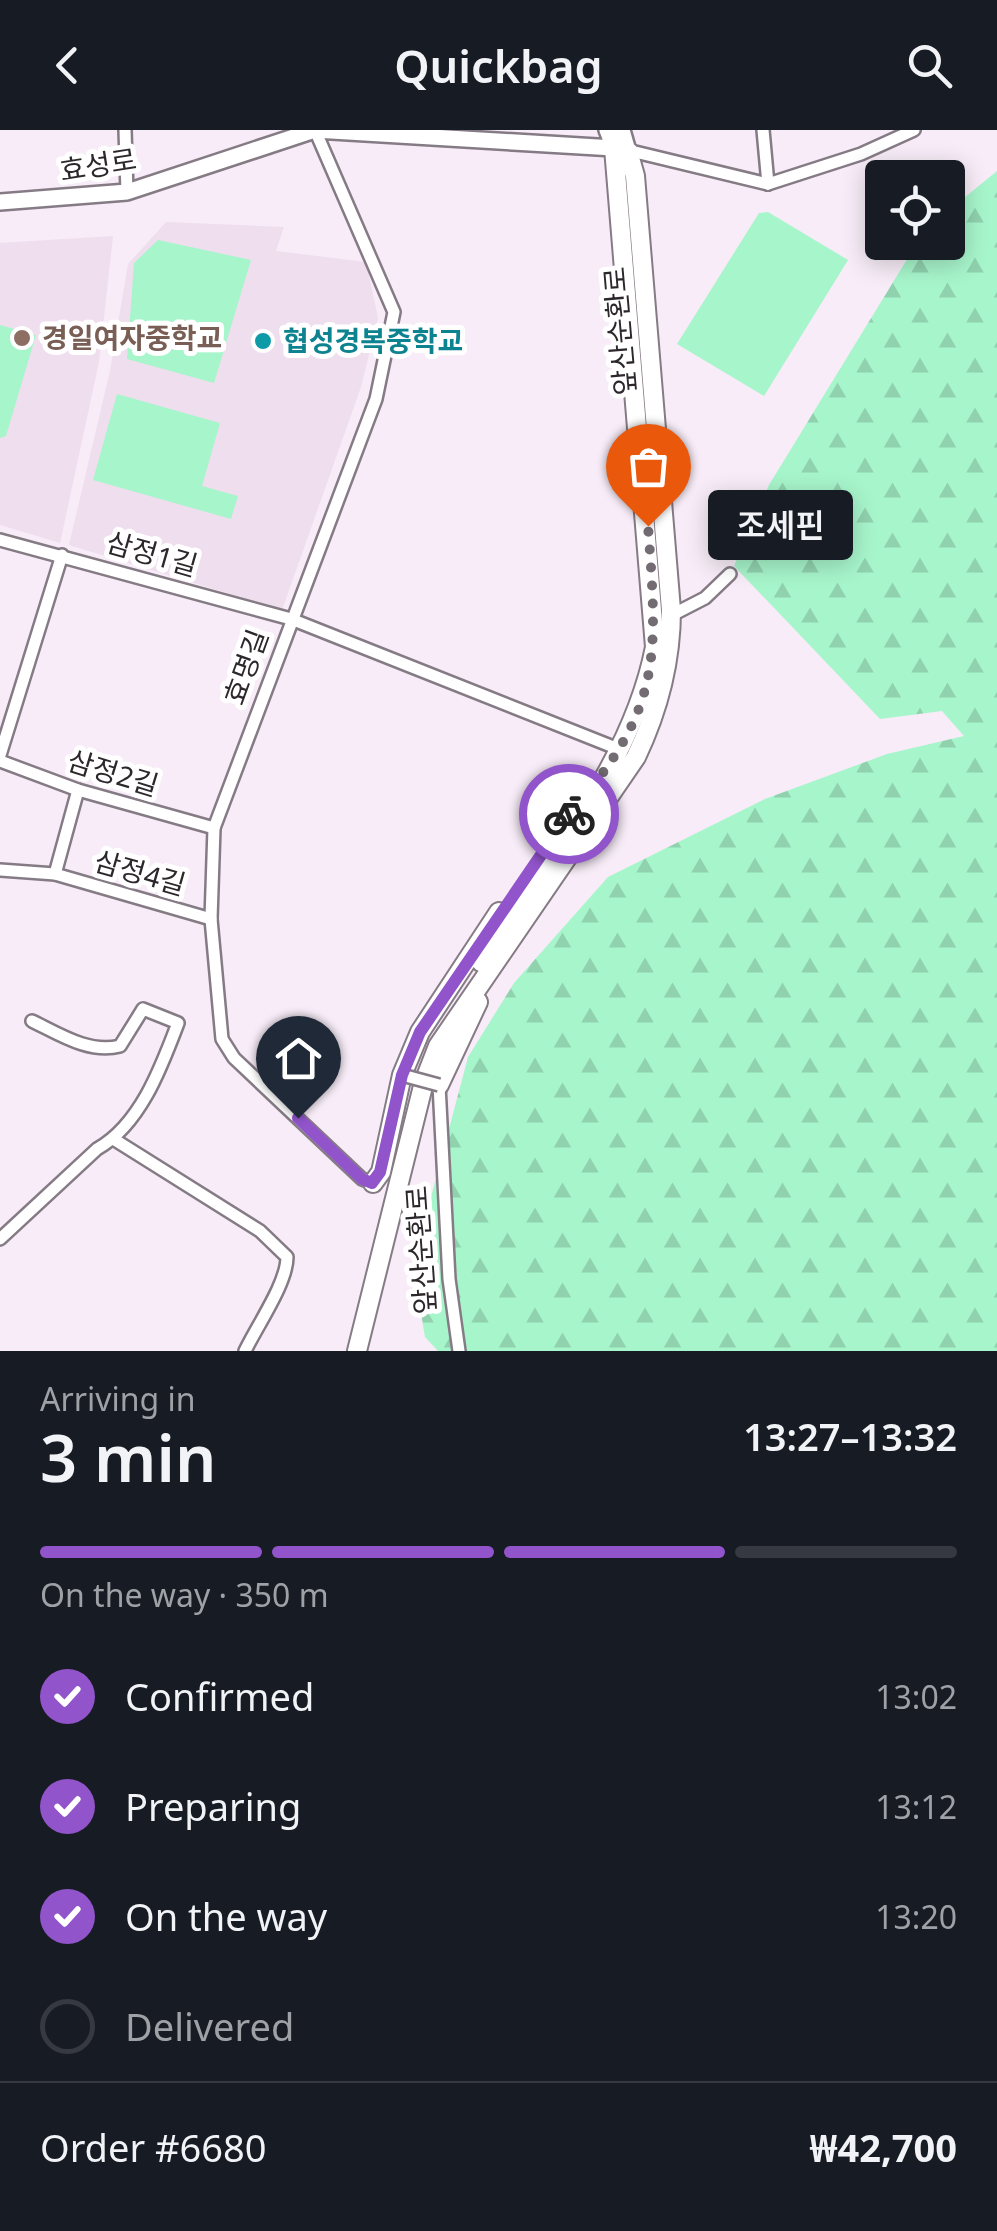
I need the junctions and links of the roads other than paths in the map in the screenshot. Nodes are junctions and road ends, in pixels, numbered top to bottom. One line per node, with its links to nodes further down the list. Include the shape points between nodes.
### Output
1 (126, 130): 7 (street)
2 (315, 130): 5 (main road, 효성로); 7 (main road, 효성로); 13 (street, 효명길, via 394,312 376,398)
3 (763, 130): 6 (street)
4 (914, 130): 6 (street)
5 (618, 140): 6 (street); 12 (highway, 앞산순환로, via 635,176); 14 (highway, 앞산순환로, via 655,648)
6 (768, 184)
7 (127, 192): 8 (main road, 효성로)
8 (0, 202)
9 (0, 540): 10 (street, 삼정1길)
10 (62, 555): 13 (street, 삼정1길); 15 (street, 삼정2길)
11 (730, 574): 12 (street)
12 (672, 616): 16 (highway, 앞산순환로, via 651,726)
13 (291, 619): 14 (street, 삼정1길); 18 (street, 효명길)
14 (621, 750): 16 (highway, 앞산순환로)
15 (0, 758): 17 (street, 삼정2길)
16 (615, 774): 23 (highway, via 559,826 420,1032); 24 (highway, via 610,806 476,1005); 28 (highway, 앞산순환로, via 440,1024)
17 (78, 790): 18 (street, 삼정2길); 20 (street, 삼정4길)
18 (214, 828): 21 (street, 효명길)
19 (0, 870): 20 (street, 삼정4길)
20 (55, 874): 21 (street, 삼정4길)
21 (210, 919): 26 (street, 효명길, via 222,1039 234,1058)
22 (32, 1021): 25 (street, via 84,1045 110,1049 120,1046 143,1009 178,1023 144,1100)
23 (402, 1075): 24 (street, bridge); 26 (highway)
24 (440, 1085): 32 (street, 앞산순환로)
25 (114, 1140): 27 (street); 29 (street, via 260,1231 287,1257 282,1286)
26 (372, 1183)
27 (0, 1240)
28 (369, 1274): 30 (highway, 앞산순환로); 31 (highway, 앞산순환로)
29 (245, 1351)
30 (345, 1351)
31 (358, 1351)
32 (459, 1351)

